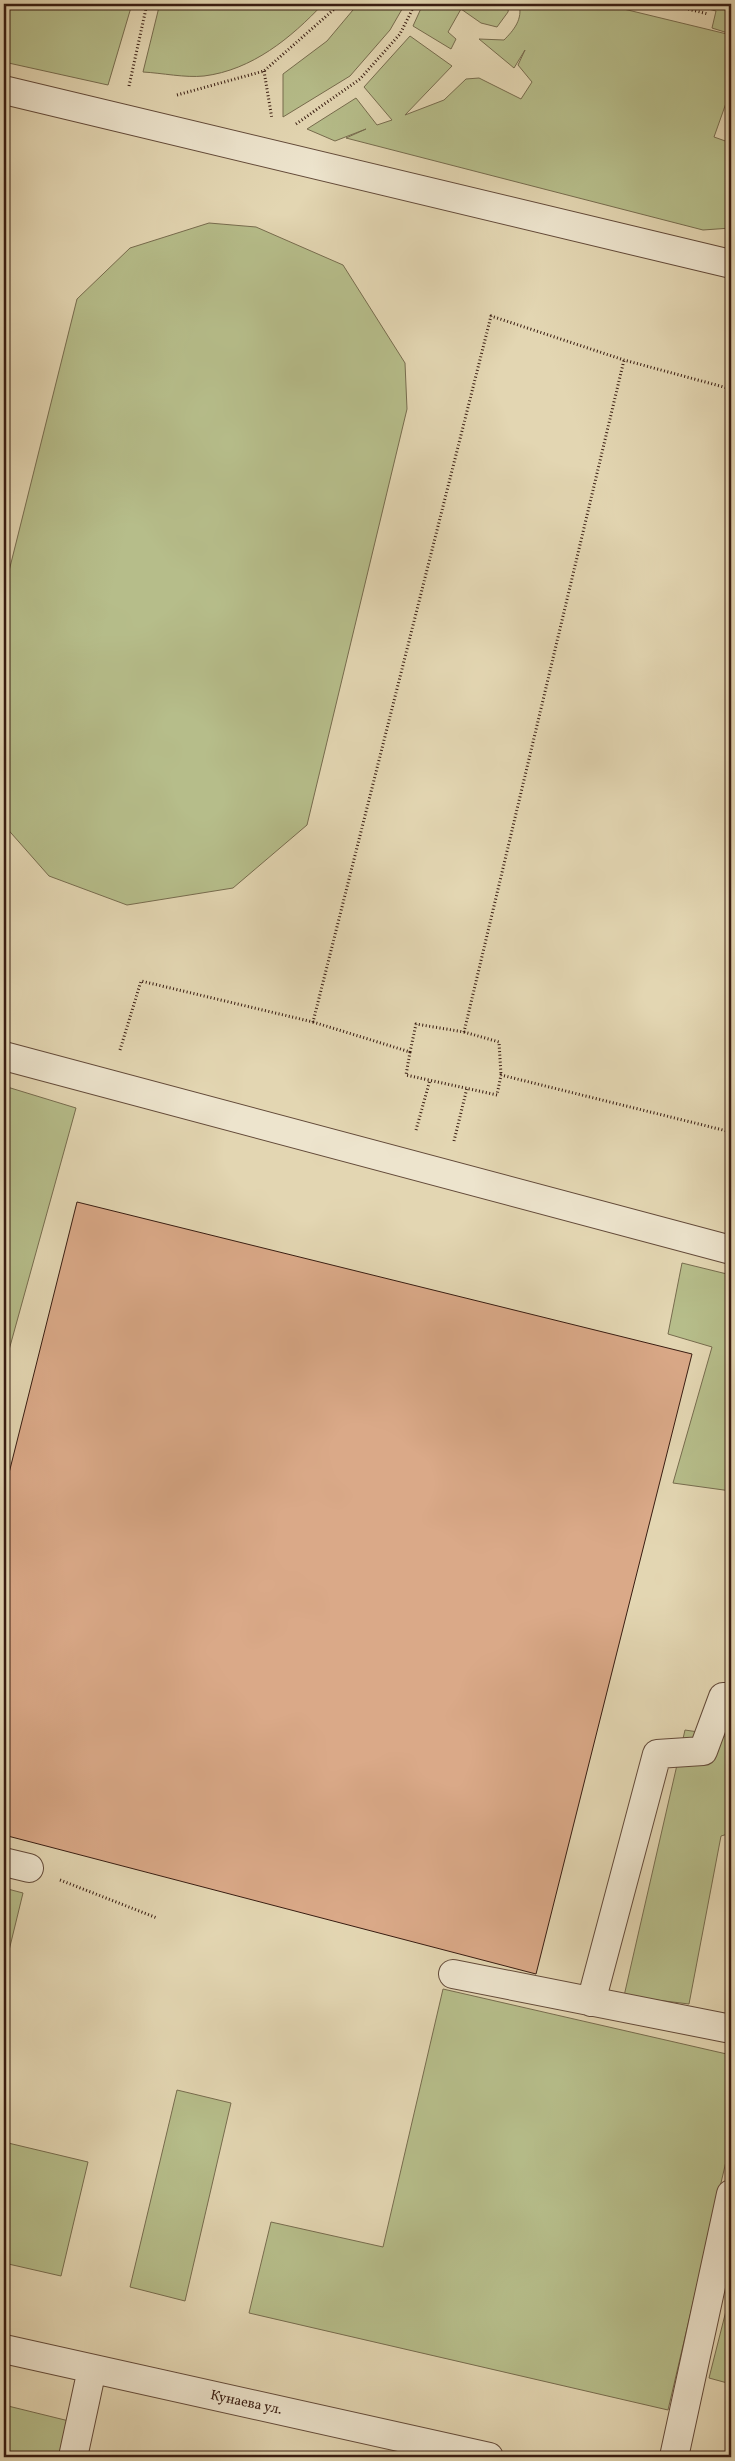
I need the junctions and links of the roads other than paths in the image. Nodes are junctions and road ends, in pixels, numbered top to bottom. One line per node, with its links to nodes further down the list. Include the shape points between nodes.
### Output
1 (4, 91): 2 (street)
2 (731, 264)
3 (4, 1056): 4 (street)
4 (731, 1250)
5 (731, 1698): 7 (street, via 723,1697 703,1751 657,1754)
6 (453, 1974): 7 (street)
7 (591, 2002): 8 (street)
8 (731, 2029)
9 (731, 2194): 14 (street)
10 (4, 2349): 11 (street, Кунаева ул.)
11 (92, 2369): 12 (street); 13 (street, Кунаева ул.)
12 (73, 2457)
13 (489, 2457)
14 (674, 2457)

